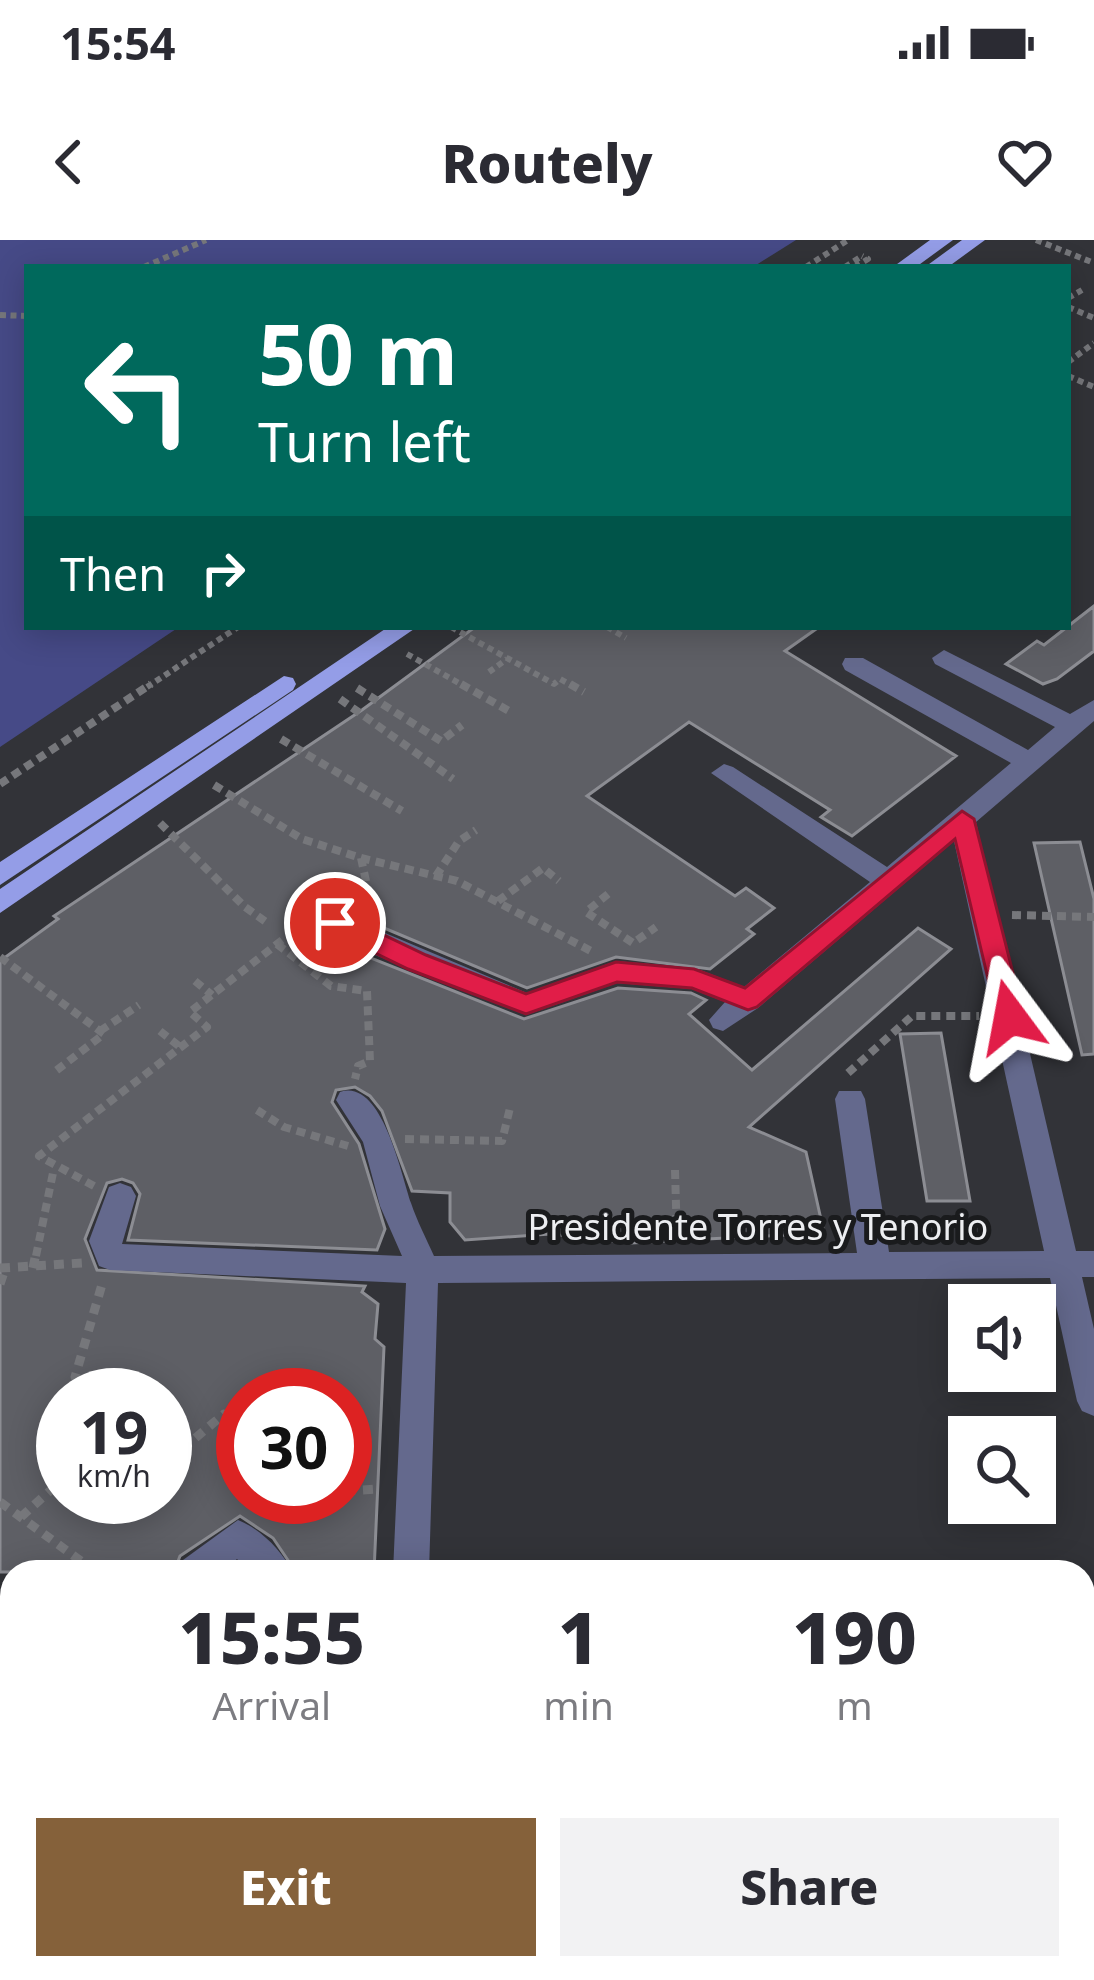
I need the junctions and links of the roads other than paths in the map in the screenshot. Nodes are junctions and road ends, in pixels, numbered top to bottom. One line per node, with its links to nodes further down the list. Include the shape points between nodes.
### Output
1 (943, 240): 3 (main road)
2 (975, 240): 4 (main road)
3 (907, 264)
4 (939, 264)
5 (386, 632): 13 (main road); 15 (main road)
6 (944, 658): 9 (street)
7 (854, 664): 10 (street)
8 (1094, 708): 9 (street)
9 (1072, 726): 10 (street)
10 (1029, 762): 12 (street)
11 (724, 773): 14 (street)
12 (962, 819): 14 (street); 22 (street)
13 (0, 875)
14 (889, 881): 17 (street)
15 (0, 903)
16 (335, 923): 17 (street, via 526,1004 616,972 694,979)
17 (748, 1000): 18 (street)
18 (723, 1020)
19 (850, 1099): 23 (street)
20 (351, 1100): 24 (street, via 378,1142)
21 (120, 1196): 24 (street, Presidente Torres y Tenorio, via 105,1240 110,1257)
22 (1080, 1264): 23 (street, Presidente Torres y Tenorio); 25 (street)
23 (875, 1265): 24 (street, Presidente Torres y Tenorio)
24 (423, 1268): 28 (street)
25 (1094, 1401)
26 (210, 1560): 27 (street, via 238,1536)
27 (262, 1560)
28 (411, 1560)

